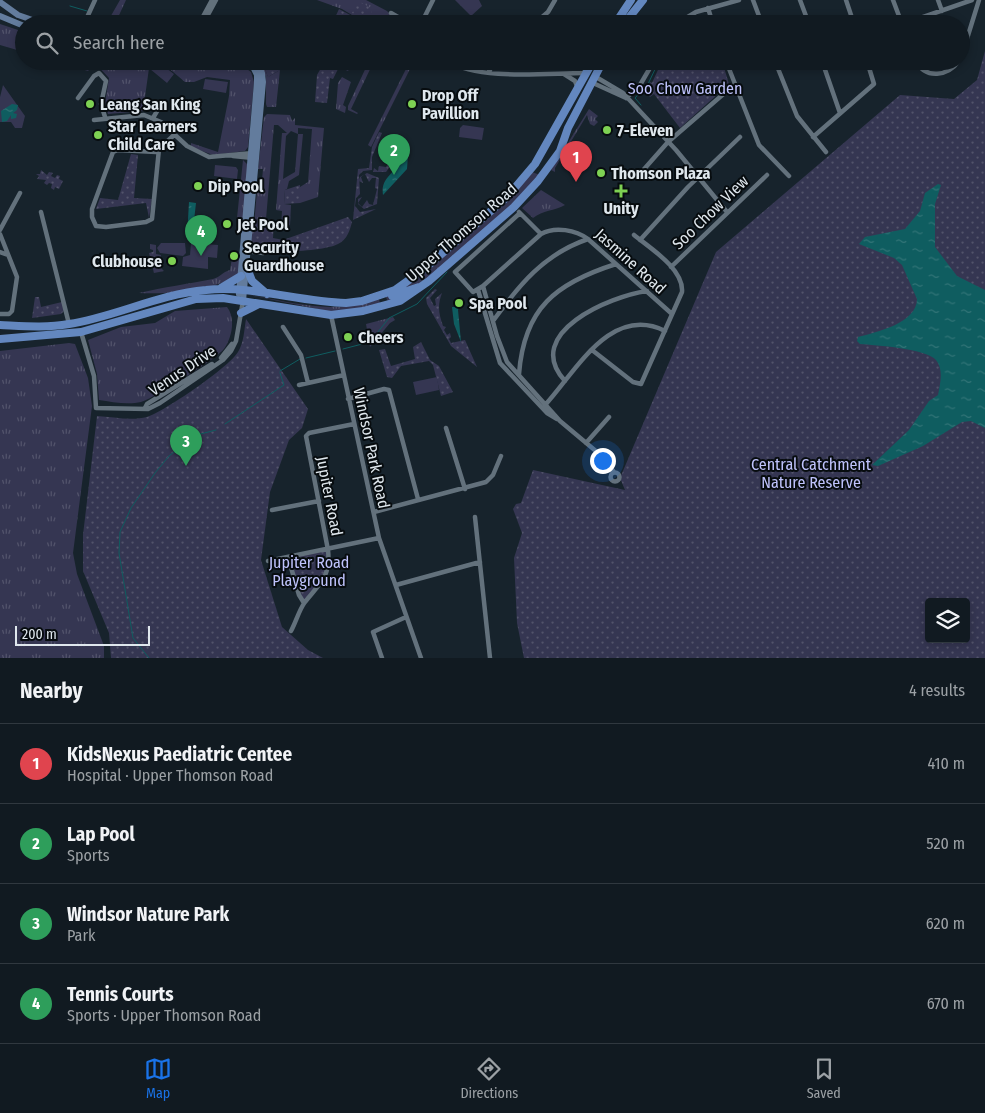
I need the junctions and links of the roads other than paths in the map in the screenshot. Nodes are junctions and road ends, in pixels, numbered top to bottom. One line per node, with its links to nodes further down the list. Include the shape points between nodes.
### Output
1 (95, 0): 21 (street)
2 (212, 0): 22 (street)
3 (216, 0): 23 (street)
4 (432, 0): 24 (street)
5 (555, 0): 25 (street)
6 (631, 0): 19 (main road)
7 (643, 0): 19 (main road)
8 (739, 0): 17 (street)
9 (753, 0): 30 (street)
10 (800, 0): 31 (street)
11 (846, 0): 32 (street)
12 (893, 0): 33 (street)
13 (938, 0): 18 (street)
14 (972, 0): 18 (street)
15 (979, 0): 37 (street)
16 (0, 2): 20 (main road)
17 (708, 8): 28 (street); 29 (street)
18 (942, 11): 34 (street)
19 (627, 12): 26 (main road); 27 (main road)
20 (18, 15)
21 (88, 15)
22 (204, 15)
23 (208, 15)
24 (425, 15)
25 (544, 15)
26 (624, 15)
27 (626, 15)
28 (689, 15)
29 (710, 15)
30 (759, 15)
31 (806, 15)
32 (851, 15)
33 (899, 15)
34 (930, 15)
35 (0, 16): 36 (main road)
36 (15, 22)
37 (970, 29)
38 (254, 70): 69 (main road, via 257,82)
39 (260, 70): 69 (main road, via 263,82)
40 (472, 70): 51 (street)
41 (588, 70): 52 (street)
42 (589, 70): 55 (main road, Upper Thomson Road)
43 (599, 70): 53 (main road, Upper Thomson Road)
44 (649, 70): 57 (street, via 640,85)
45 (729, 70): 54 (street)
46 (779, 70): 64 (street, via 793,107)
47 (825, 70): 59 (street)
48 (870, 70): 59 (street, via 874,84)
49 (925, 70): 50 (street, via 936,74)
50 (950, 70)
51 (489, 72): 52 (street)
52 (561, 73): 55 (street, via 575,81)
53 (594, 80): 57 (street, via 623,93); 72 (main road, Upper Thomson Road, via 568,128 560,151)
54 (734, 84): 66 (street); 75 (street, via 759,145)
55 (579, 90): 70 (main road, Upper Thomson Road)
56 (78, 98): 60 (street, via 94,76 102,75 106,82 101,104)
57 (626, 98): 66 (street)
58 (160, 106): 61 (street)
59 (840, 113): 64 (street)
60 (105, 118): 61 (street, via 139,115); 62 (street)
61 (153, 118): 63 (street)
62 (94, 120)
63 (174, 135): 67 (street); 69 (street, via 209,157)
64 (813, 136): 68 (street)
65 (740, 137): 74 (street)
66 (668, 142): 73 (street); 74 (street)
67 (159, 149): 67 (street, via 152,219 96,226 92,209 113,152 154,152)
68 (826, 152)
69 (254, 156): 88 (main road)
70 (530, 171): 72 (main road, via 541,170); 103 (main road, Upper Thomson Road, via 506,197 423,270)
71 (767, 175): 79 (street, Soo Chow View)
72 (542, 176): 77 (main road, Upper Thomson Road)
73 (638, 176)
74 (699, 176): 79 (street); 87 (street)
75 (789, 176)
76 (20, 193): 81 (street)
77 (514, 207): 80 (street); 96 (main road, Upper Thomson Road)
78 (41, 212): 113 (street)
79 (727, 212): 93 (street, Soo Chow View)
80 (520, 213): 84 (street); 99 (street, via 455,272 471,291)
81 (2, 220): 82 (street)
82 (0, 230)
83 (0, 234): 91 (street)
84 (541, 234): 86 (street, Jasmine Road, via 573,231); 97 (street)
85 (634, 235): 87 (street)
86 (588, 239): 92 (street, Jasmine Road); 112 (street, via 567,247 540,266 519,285)
87 (640, 240): 93 (street)
88 (246, 251): 90 (street); 94 (main road); 95 (main road)
89 (0, 252): 91 (street)
90 (263, 253)
91 (8, 255): 109 (street, via 17,277 13,308 8,314)
92 (616, 264): 100 (street, Jasmine Road); 120 (street, via 577,278 546,302 530,325)
93 (671, 267): 110 (street, via 680,277 682,287)
94 (248, 268): 101 (main road); 102 (main road, via 252,281)
95 (241, 276): 98 (main road); 101 (main road)
96 (421, 286): 103 (main road, via 389,298); 107 (main road, Upper Thomson Road, via 400,301)
97 (483, 286): 99 (street); 112 (street)
98 (220, 289): 101 (main road, Upper Thomson Road); 113 (main road, Upper Thomson Road, via 173,295)
99 (478, 290): 128 (street, via 500,363 547,413)
100 (647, 290): 110 (street, Jasmine Road); 122 (street, via 607,300 569,326 553,353 554,365)
101 (242, 291): 102 (main road, Upper Thomson Road); 105 (main road, Venus Drive)
102 (269, 295): 103 (main road, Upper Thomson Road, via 346,303)
103 (381, 295): 107 (main road)
104 (223, 298): 105 (main road, Upper Thomson Road); 108 (main road); 116 (main road, Upper Thomson Road, via 196,299)
105 (241, 301): 106 (main road, Upper Thomson Road); 108 (street, Venus Drive)
106 (260, 304): 108 (main road); 111 (main road, Upper Thomson Road)
107 (381, 307): 111 (main road, Upper Thomson Road)
108 (240, 313): 116 (street, Venus Drive, via 235,341 223,360 160,403 145,408 96,408 94,376)
109 (0, 314)
110 (672, 314): 117 (street)
111 (331, 315): 121 (street, Windsor Park Road)
112 (493, 321): 120 (street, via 505,357)
113 (69, 324): 114 (main road, Upper Thomson Road)
114 (0, 325)
115 (283, 327): 123 (street, via 301,355)
116 (81, 332): 118 (main road, Upper Thomson Road)
117 (665, 332): 119 (street, via 648,326 624,329 603,338); 119 (street, via 643,380 638,384)
118 (0, 339)
119 (592, 350): 122 (street)
120 (519, 374): 126 (street)
121 (344, 375): 123 (street); 125 (street, Windsor Park Road)
122 (566, 381): 126 (street)
123 (308, 383): 124 (street)
124 (299, 385)
125 (348, 399): 129 (street, Windsor Park Road); 135 (street, via 390,390)
126 (546, 404): 128 (street)
127 (609, 417): 131 (street)
128 (560, 420): 131 (street)
129 (354, 424): 136 (street, Jupiter Road, via 306,436); 138 (street, Windsor Park Road)
130 (446, 428): 134 (street)
131 (586, 443): 133 (street)
132 (501, 456): 134 (street, via 490,479)
133 (614, 472)
134 (464, 489): 135 (street)
135 (418, 499): 138 (street)
136 (319, 501): 137 (street); 141 (street, Jupiter Road)
137 (272, 510)
138 (374, 512): 140 (street, Windsor Park Road)
139 (475, 518): 144 (street)
140 (379, 538): 141 (street); 145 (street, Windsor Park Road)
141 (328, 550): 142 (street); 146 (street, Jupiter Road, via 329,568)
142 (288, 558): 143 (street); 146 (street)
143 (268, 561)
144 (480, 562): 145 (street); 151 (street)
145 (396, 585): 147 (street, Windsor Park Road)
146 (304, 604): 148 (street, Jupiter Road)
147 (406, 617): 149 (street, via 373,632); 150 (street, Windsor Park Road)
148 (292, 631)
149 (382, 658)
150 (421, 658)
151 (490, 658)

